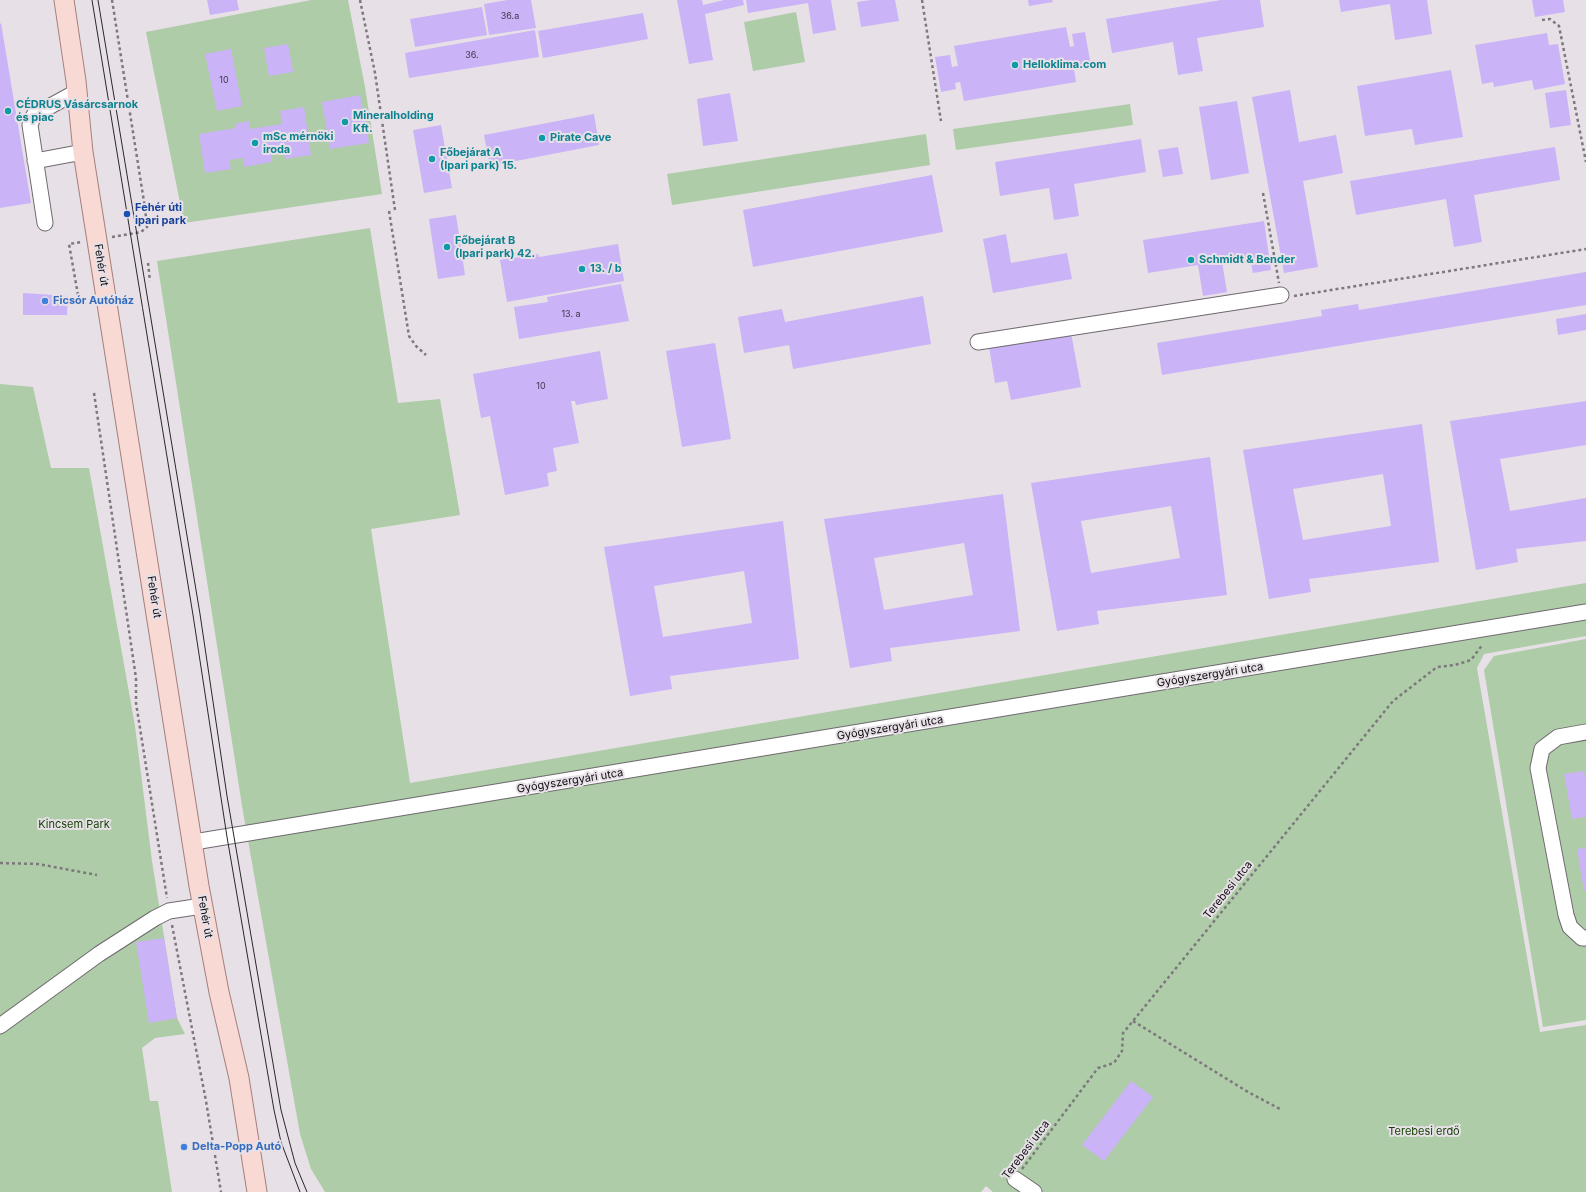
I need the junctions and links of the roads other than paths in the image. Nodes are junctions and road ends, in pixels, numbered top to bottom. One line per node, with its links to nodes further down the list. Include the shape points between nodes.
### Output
1 (64, 0): 2 (main road, Fehér út)
2 (78, 91): 3 (main road, Fehér út); 4 (street, via 34,115 30,125)
3 (83, 152): 4 (street); 10 (main road, Fehér út)
4 (36, 161): 5 (street)
5 (45, 223)
6 (1281, 295): 7 (street)
7 (978, 342)
8 (1586, 612): 10 (street, Gyógyszergyári utca)
9 (1586, 732): 12 (street, via 1558,737 1542,749 1538,768 1566,915 1570,927 1582,938)
10 (194, 842): 11 (main road, Fehér út)
11 (202, 906): 13 (street, via 169,911 155,918 99,954); 15 (main road, Fehér út, via 239,1078)
12 (1586, 938)
13 (0, 1026)
14 (1015, 1179): 16 (street)
15 (257, 1192)
16 (1034, 1192)

